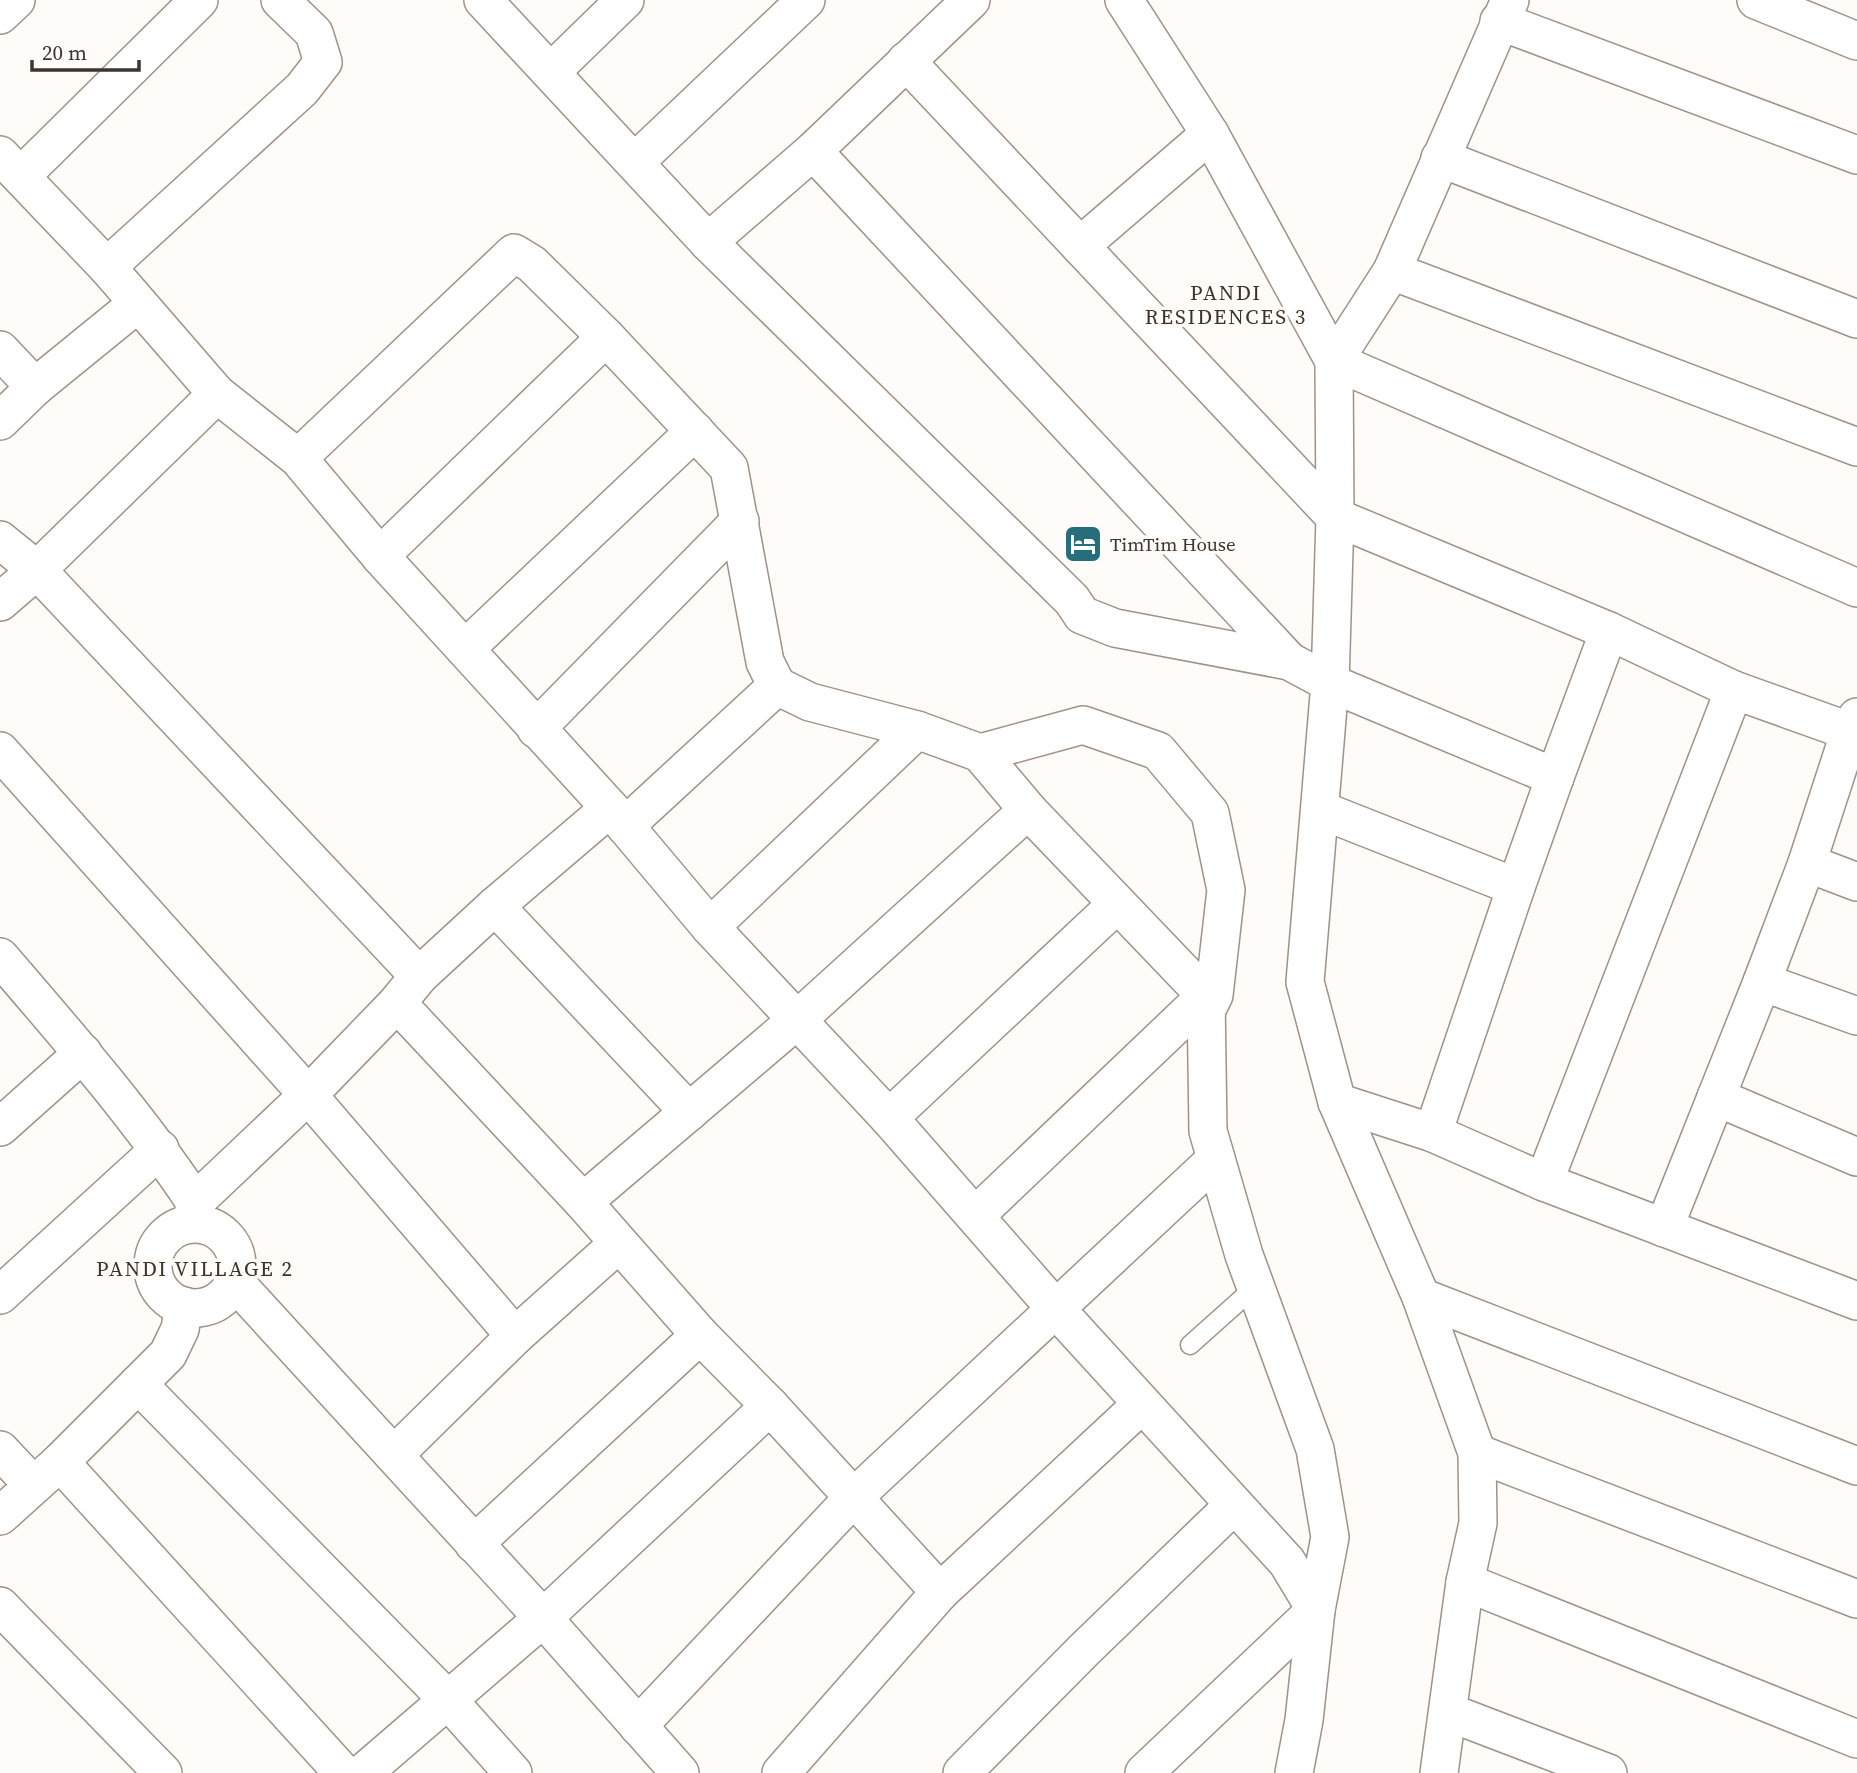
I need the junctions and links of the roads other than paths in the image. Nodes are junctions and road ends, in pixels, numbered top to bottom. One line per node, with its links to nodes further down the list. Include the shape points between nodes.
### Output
1 (16, 0): 11 (street)
2 (200, 0): 20 (street)
3 (280, 0): 23 (street, via 314,33 323,62 302,89)
4 (483, 0): 14 (street)
5 (625, 0): 14 (street)
6 (806, 0): 19 (street)
7 (971, 0): 13 (street)
8 (1124, 0): 15 (street)
9 (1756, 0): 12 (street)
10 (1505, 10): 17 (street); 18 (street)
11 (0, 15)
12 (1857, 41)
13 (906, 61): 16 (street); 22 (street)
14 (551, 72): 19 (street)
15 (1210, 134): 22 (street); 29 (street)
16 (813, 151): 21 (street); 45 (street)
17 (1857, 155)
18 (1440, 158): 24 (street); 26 (street)
19 (635, 162): 21 (street)
20 (10, 166): 23 (street)
21 (708, 242): 45 (street, via 1072,600 1082,615 1115,628)
22 (1080, 246): 36 (street)
23 (107, 267): 25 (street)
24 (1392, 271): 29 (street); 34 (street)
25 (137, 304): 30 (street); 31 (street)
26 (1857, 319)
27 (606, 337): 33 (street); 35 (street, via 532,264 514,253); 39 (street)
28 (0, 350): 30 (street)
29 (1334, 361): 36 (street); 41 (street)
30 (35, 387): 32 (street)
31 (217, 394): 35 (street); 40 (street)
32 (0, 422)
33 (695, 431): 37 (street, via 729,468); 44 (street)
34 (1857, 447)
35 (298, 458): 39 (street)
36 (1335, 517): 43 (street); 46 (street)
37 (740, 521): 47 (street, via 765,662); 50 (street)
38 (0, 540): 40 (street)
39 (380, 556): 44 (street)
40 (37, 570): 42 (street); 66 (street)
41 (1857, 588)
42 (0, 602)
43 (1609, 631): 48 (street); 54 (street)
44 (465, 649): 50 (street)
45 (1289, 661): 46 (street)
46 (1330, 684): 54 (street); 56 (street)
47 (777, 686): 51 (street, via 810,702); 57 (street)
48 (1734, 690): 49 (street); 81 (street)
49 (1855, 727): 58 (street)
50 (536, 729): 57 (street)
51 (917, 730): 53 (street); 63 (street)
52 (0, 751): 71 (street)
53 (980, 753): 55 (street); 67 (street, via 1083,725 1158,751 1210,813 1226,890 1214,995)
54 (1555, 777): 60 (street)
55 (1028, 810): 61 (street); 69 (street)
56 (1321, 810): 60 (street); 73 (street, via 1305,982)
57 (617, 817): 62 (street); 63 (street)
58 (1807, 863): 59 (street); 65 (street)
59 (1857, 882)
60 (1516, 887): 77 (street)
61 (1117, 904): 67 (street); 75 (street)
62 (495, 906): 66 (street); 74 (street)
63 (710, 927): 69 (street)
64 (0, 957): 70 (street)
65 (1762, 982): 68 (street); 72 (street)
66 (408, 990): 71 (street); 82 (street)
67 (1206, 1002): 80 (street, via 1208,1130); 84 (street)
68 (1857, 1016)
69 (799, 1019): 74 (street); 75 (street)
70 (83, 1053): 76 (street); 78 (street)
71 (308, 1095): 83 (street); 95 (street)
72 (1716, 1097): 79 (street); 85 (street)
73 (1336, 1102): 77 (street); 90 (street)
74 (689, 1112): 82 (street)
75 (889, 1118): 84 (street)
76 (0, 1128)
77 (1433, 1133): 81 (street)
78 (160, 1149): 83 (street); 89 (street)
79 (1857, 1157)
80 (1216, 1159): 88 (street); 93 (street)
81 (1544, 1182): 85 (street)
82 (583, 1202): 86 (street)
83 (193, 1213): 87 (street, via 229,1241 237,1267); 92 (street, via 156,1247 153,1262 160,1290)
84 (975, 1216): 93 (street)
85 (1664, 1228): 91 (street)
86 (618, 1244): 94 (street); 95 (street)
87 (234, 1281): 92 (street, via 213,1304); 102 (street)
88 (1255, 1287): 96 (lane); 114 (street, via 1315,1449 1330,1537)
89 (0, 1295)
90 (1421, 1297): 101 (street); 104 (street)
91 (1857, 1301)
92 (184, 1306): 97 (street, via 169,1354)
93 (1055, 1308): 98 (street); 106 (street)
94 (700, 1335): 99 (street); 109 (street)
95 (515, 1336): 102 (street)
96 (1190, 1345)
97 (138, 1384): 103 (street); 116 (street)
98 (1142, 1404): 107 (street); 111 (street)
99 (770, 1406): 106 (street); 115 (street)
100 (0, 1450): 105 (street)
101 (1477, 1453): 110 (street, via 1478,1523); 112 (street)
102 (395, 1454): 109 (street)
103 (60, 1462): 105 (street); 121 (street)
104 (1857, 1466)
105 (33, 1485): 108 (street)
106 (853, 1498): 111 (street); 118 (street)
107 (1234, 1505): 114 (street, via 1286,1562); 126 (street)
108 (0, 1516)
109 (474, 1544): 115 (street)
110 (1465, 1582): 117 (street); 119 (street)
111 (940, 1592): 125 (street)
112 (1857, 1600)
113 (0, 1606): 120 (street)
114 (1316, 1610): 127 (street); 128 (street)
115 (543, 1618): 116 (street); 118 (street)
116 (448, 1700): 122 (street); 123 (street)
117 (1448, 1712): 129 (street); 130 (street)
118 (638, 1726): 124 (street)
119 (1857, 1739)
120 (163, 1773)
121 (342, 1773)
122 (363, 1773)
123 (513, 1773)
124 (680, 1773)
125 (781, 1773)
126 (962, 1773)
127 (1144, 1773)
128 (1294, 1773)
129 (1439, 1773)
130 (1608, 1773)

